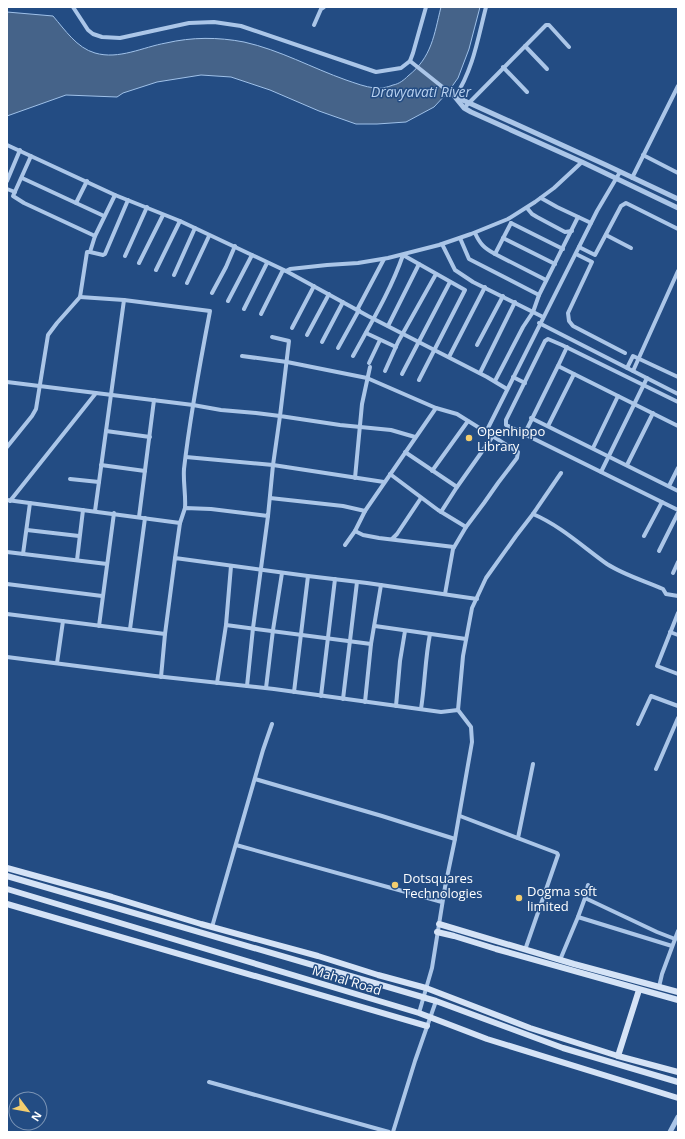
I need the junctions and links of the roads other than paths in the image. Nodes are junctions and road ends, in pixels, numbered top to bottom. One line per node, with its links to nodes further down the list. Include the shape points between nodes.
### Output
1 (73, 7): 8 (street, via 88,30 102,37 120,38 189,23 214,22 241,26 376,72 401,68)
2 (426, 7): 8 (street)
3 (486, 7): 13 (street, via 474,55)
4 (320, 8): 5 (street)
5 (314, 25)
6 (525, 46): 7 (street, via 547,25); 9 (street); 10 (street)
7 (569, 47)
8 (410, 61): 13 (street)
9 (503, 67): 12 (street); 14 (street)
10 (547, 69)
11 (678, 87): 19 (street)
12 (527, 92)
13 (455, 97): 14 (street); 15 (street)
14 (469, 102): 15 (street); 23 (street)
15 (464, 108): 20 (street)
16 (7, 145): 17 (street)
17 (20, 150): 18 (street); 22 (street)
18 (31, 156): 25 (street); 29 (street)
19 (643, 156): 24 (street); 27 (street)
20 (582, 162): 26 (street); 33 (street)
21 (7, 167): 22 (street)
22 (12, 169): 28 (street)
23 (620, 172): 26 (street); 27 (street)
24 (678, 173)
25 (22, 178): 31 (street); 36 (street)
26 (617, 178): 39 (street); 46 (street)
27 (632, 178): 34 (street)
28 (7, 181)
29 (87, 181): 32 (street); 36 (street)
30 (7, 188): 31 (street)
31 (15, 192): 52 (street, via 13,196 24,203)
32 (115, 195): 35 (street); 41 (street)
33 (541, 198): 38 (street); 42 (street)
34 (678, 199)
35 (128, 200): 37 (street); 61 (street, via 105,254)
36 (76, 203): 41 (street)
37 (147, 208): 40 (street); 67 (street)
38 (527, 208): 43 (street); 49 (street, via 532,214 565,232)
39 (678, 208)
40 (162, 215): 44 (street); 70 (street)
41 (104, 216): 52 (street)
42 (578, 217): 46 (street); 49 (street)
43 (508, 219): 45 (street); 50 (street)
44 (180, 221): 47 (street); 74 (street)
45 (511, 223): 55 (street); 60 (street)
46 (591, 223): 58 (street)
47 (194, 228): 53 (street); 78 (street)
48 (678, 229): 51 (street, via 626,203 621,206)
49 (572, 231): 60 (street)
50 (475, 232): 54 (street); 62 (street, via 479,242)
51 (606, 235): 59 (street); 66 (street)
52 (95, 236): 61 (street)
53 (209, 236): 57 (street); 81 (street)
54 (460, 238): 56 (street); 86 (street, via 469,259)
55 (503, 238): 62 (street); 73 (street)
56 (442, 244): 65 (street); 83 (street, via 455,270)
57 (235, 246): 64 (street); 84 (street)
58 (579, 247): 63 (street); 66 (street)
59 (631, 248)
60 (563, 249): 73 (street)
61 (90, 252): 88 (street)
62 (495, 254): 79 (street)
63 (576, 254): 69 (street); 97 (street)
64 (252, 255): 71 (street); 90 (street)
65 (403, 255): 68 (street); 72 (street); 98 (street)
66 (595, 255): 69 (street)
67 (125, 256)
68 (384, 259): 75 (street); 94 (street)
69 (592, 262): 114 (street, via 568,313 568,321)
70 (139, 263)
71 (267, 263): 75 (street); 93 (street)
72 (419, 264): 77 (street); 100 (street)
73 (555, 264): 79 (street)
74 (156, 270)
75 (284, 270): 82 (street); 96 (street)
76 (678, 271): 118 (street)
77 (436, 274): 80 (street); 103 (street)
78 (174, 276)
79 (546, 280): 86 (street)
80 (450, 282): 107 (street); 113 (street, via 465,290)
81 (187, 283)
82 (314, 286): 85 (street); 101 (street)
83 (485, 287): 87 (street); 117 (street)
84 (212, 293)
85 (329, 294): 91 (street); 104 (street)
86 (538, 294): 95 (street)
87 (503, 296): 92 (street); 109 (street)
88 (80, 297): 89 (street); 135 (street, via 48,335)
89 (124, 300): 139 (street); 145 (street, via 210,311)
90 (228, 301)
91 (344, 302): 94 (street); 108 (street)
92 (515, 302): 95 (street); 124 (street)
93 (244, 309)
94 (358, 310): 98 (street); 112 (street)
95 (533, 312): 97 (street); 132 (street)
96 (261, 314)
97 (543, 317): 99 (street)
98 (374, 318): 100 (street); 102 (street)
99 (539, 323): 121 (street); 127 (street)
100 (388, 326): 103 (street)
101 (292, 328)
102 (366, 333): 106 (street); 116 (street)
103 (403, 333): 107 (street); 110 (street)
104 (307, 334)
105 (272, 337): 119 (street, via 289,341)
106 (380, 340): 110 (street); 129 (street, via 369,365)
107 (420, 341): 113 (street); 125 (street)
108 (322, 342)
109 (477, 345)
110 (396, 347): 122 (street)
111 (567, 347): 120 (street); 134 (street, via 548,339); 136 (street)
112 (338, 348)
113 (436, 350): 117 (street); 131 (street)
114 (625, 353)
115 (242, 356): 119 (street)
116 (353, 356)
117 (449, 357): 124 (street)
118 (638, 359): 121 (street, via 633,356); 123 (street); 128 (street)
119 (286, 362): 129 (street); 148 (street)
120 (558, 366): 126 (street); 149 (street)
121 (627, 368): 123 (street)
122 (385, 371)
123 (633, 371): 130 (street)
124 (480, 373): 132 (street)
125 (402, 374)
126 (574, 374): 141 (street); 151 (street)
127 (512, 377): 134 (street); 137 (street)
128 (678, 377)
129 (368, 378): 146 (street); 153 (street, via 362,404)
130 (647, 378): 136 (street); 140 (street)
131 (419, 380)
132 (495, 381): 137 (street)
133 (7, 382): 135 (street)
134 (525, 383): 156 (street, via 506,420 506,425)
135 (40, 385): 138 (street); 160 (street, via 36,409)
136 (644, 385): 143 (street); 144 (street)
137 (507, 389): 155 (street)
138 (96, 393): 139 (street); 183 (street)
139 (110, 394): 142 (street); 154 (street)
140 (678, 394)
141 (618, 396): 144 (street); 161 (street)
142 (154, 400): 145 (street); 158 (street)
143 (678, 402)
144 (635, 404): 147 (street); 163 (street)
145 (193, 405): 148 (street); 164 (street)
146 (436, 408): 150 (street, via 457,414); 159 (street)
147 (653, 413): 152 (street); 166 (street)
148 (280, 416): 153 (street); 167 (street)
149 (531, 418): 151 (street); 156 (street)
150 (468, 421): 155 (street); 170 (street)
151 (548, 426): 161 (street)
152 (678, 426)
153 (361, 427): 159 (street, via 391,430); 174 (street)
154 (106, 431): 158 (street); 165 (street)
155 (486, 432): 157 (street)
156 (524, 435): 171 (street)
157 (493, 436): 179 (street); 198 (street, via 518,452 517,458)
158 (150, 437): 169 (street)
159 (415, 437): 162 (street)
160 (7, 447)
161 (593, 448): 163 (street)
162 (405, 452): 170 (street); 173 (street)
163 (609, 456): 166 (street); 171 (street)
164 (186, 457): 167 (street); 186 (street, via 183,483)
165 (101, 465): 169 (street); 176 (street)
166 (627, 465): 178 (street)
167 (273, 466): 174 (street); 181 (street)
168 (678, 468): 178 (street)
169 (145, 471): 195 (street)
170 (432, 471): 179 (street)
171 (601, 472): 184 (street)
172 (561, 473): 193 (street)
173 (390, 474): 177 (street); 182 (street)
174 (355, 478): 177 (street)
175 (70, 479): 176 (street)
176 (99, 482): 188 (street)
177 (384, 482): 189 (street)
178 (669, 486): 180 (street)
179 (457, 487): 191 (street)
180 (678, 491)
181 (270, 498): 189 (street); 194 (street)
182 (421, 498): 191 (street); 203 (street)
183 (9, 500): 185 (street)
184 (662, 502): 190 (street); 202 (street)
185 (30, 503): 187 (street); 199 (street)
186 (185, 508): 194 (street); 197 (street)
187 (83, 510): 188 (street); 201 (street)
188 (95, 511): 192 (street)
189 (365, 511): 200 (street)
190 (678, 511): 206 (street)
191 (441, 512): 198 (street)
192 (114, 513): 195 (street); 212 (street)
193 (533, 514): 224 (street, via 583,544 608,564 663,589 666,594); 225 (street, via 486,578)
194 (268, 516): 214 (street)
195 (139, 517): 196 (street)
196 (145, 518): 197 (street); 233 (street)
197 (180, 523): 209 (street)
198 (466, 527): 205 (street)
199 (26, 530): 201 (street); 208 (street)
200 (354, 531): 203 (street, via 363,535); 204 (street)
201 (79, 536): 210 (street)
202 (644, 536)
203 (392, 539): 205 (street)
204 (345, 545)
205 (454, 547): 222 (street)
206 (659, 551)
207 (7, 552): 208 (street)
208 (23, 554): 210 (street)
209 (174, 558): 213 (street); 237 (street)
210 (77, 560): 212 (street)
211 (678, 562): 216 (street)
212 (107, 564): 223 (street)
213 (231, 566): 214 (street); 229 (street)
214 (261, 570): 215 (street); 232 (street)
215 (282, 573): 217 (street); 234 (street)
216 (673, 573)
217 (308, 576): 218 (street); 238 (street)
218 (335, 579): 219 (street); 241 (street)
219 (358, 582): 221 (street); 243 (street)
220 (7, 584): 223 (street)
221 (381, 585): 222 (street); 231 (street)
222 (445, 594): 225 (street)
223 (102, 596): 230 (street)
224 (678, 596)
225 (476, 599): 242 (street)
226 (678, 613): 236 (street)
227 (7, 614): 228 (street)
228 (62, 621): 230 (street); 246 (street)
229 (226, 625): 232 (street); 249 (street)
230 (99, 626): 233 (street)
231 (375, 626): 235 (street); 244 (street)
232 (253, 628): 234 (street); 250 (street)
233 (130, 629): 237 (street)
234 (273, 630): 238 (street); 251 (street)
235 (405, 631): 239 (street); 256 (street)
236 (670, 632): 240 (street); 247 (street, via 657,666)
237 (165, 634): 248 (street)
238 (300, 634): 241 (street); 252 (street)
239 (430, 634): 242 (street); 258 (street)
240 (678, 635)
241 (328, 638): 243 (street); 253 (street)
242 (466, 639): 259 (street)
243 (350, 641): 244 (street); 254 (street)
244 (371, 644): 255 (street)
245 (7, 657): 246 (street)
246 (57, 663): 248 (street)
247 (678, 674)
248 (161, 677): 249 (street)
249 (217, 683): 250 (street)
250 (247, 686): 251 (street)
251 (266, 688): 252 (street)
252 (294, 692): 253 (street)
253 (320, 696): 254 (street)
254 (343, 699): 255 (street)
255 (365, 702): 256 (street)
256 (396, 706): 258 (street)
257 (678, 706): 262 (street, via 651,696)
258 (421, 709): 259 (street, via 442,712)
259 (458, 710): 266 (street, via 471,727 472,742)
260 (678, 718): 264 (street)
261 (272, 724): 265 (street)
262 (638, 724)
263 (533, 764): 267 (street)
264 (656, 769)
265 (255, 779): 268 (street); 269 (street)
266 (460, 816): 267 (street); 268 (street)
267 (518, 838): 284 (street, via 558,853)
268 (456, 839): 275 (street)
269 (236, 845): 275 (street); 279 (street)
270 (7, 868): 279 (main road)
271 (7, 876): 290 (main road, Mahal Road)
272 (588, 884): 274 (street)
273 (7, 889): 293 (main road, Mahal Road)
274 (584, 898): 277 (street); 282 (street)
275 (442, 902): 278 (street)
276 (7, 904): 295 (main road)
277 (578, 917): 283 (street); 285 (street)
278 (438, 924): 281 (street); 284 (main road)
279 (212, 927): 287 (main road)
280 (678, 931): 282 (street)
281 (437, 932): 287 (street, via 432,968); 288 (main road)
282 (675, 939): 283 (street)
283 (672, 946): 286 (street)
284 (524, 950): 285 (main road)
285 (560, 960): 286 (main road)
286 (659, 987): 289 (main road)
287 (426, 988): 290 (street); 296 (main road)
288 (639, 990): 291 (main road); 298 (main road)
289 (678, 992)
290 (424, 997): 292 (main road, Mahal Road); 293 (street)
291 (678, 1000)
292 (436, 1001): 294 (street); 297 (main road, Mahal Road)
293 (419, 1013): 294 (main road, Mahal Road)
294 (431, 1017): 295 (street); 302 (main road, Mahal Road, via 487,1039)
295 (427, 1026): 305 (street)
296 (577, 1043): 297 (main road); 298 (main road)
297 (574, 1051): 301 (main road, Mahal Road)
298 (618, 1056): 299 (main road)
299 (678, 1072)
300 (209, 1082): 304 (street)
301 (678, 1082)
302 (678, 1098)
303 (678, 1117): 306 (street)
304 (389, 1132)
305 (393, 1132)
306 (670, 1132)

